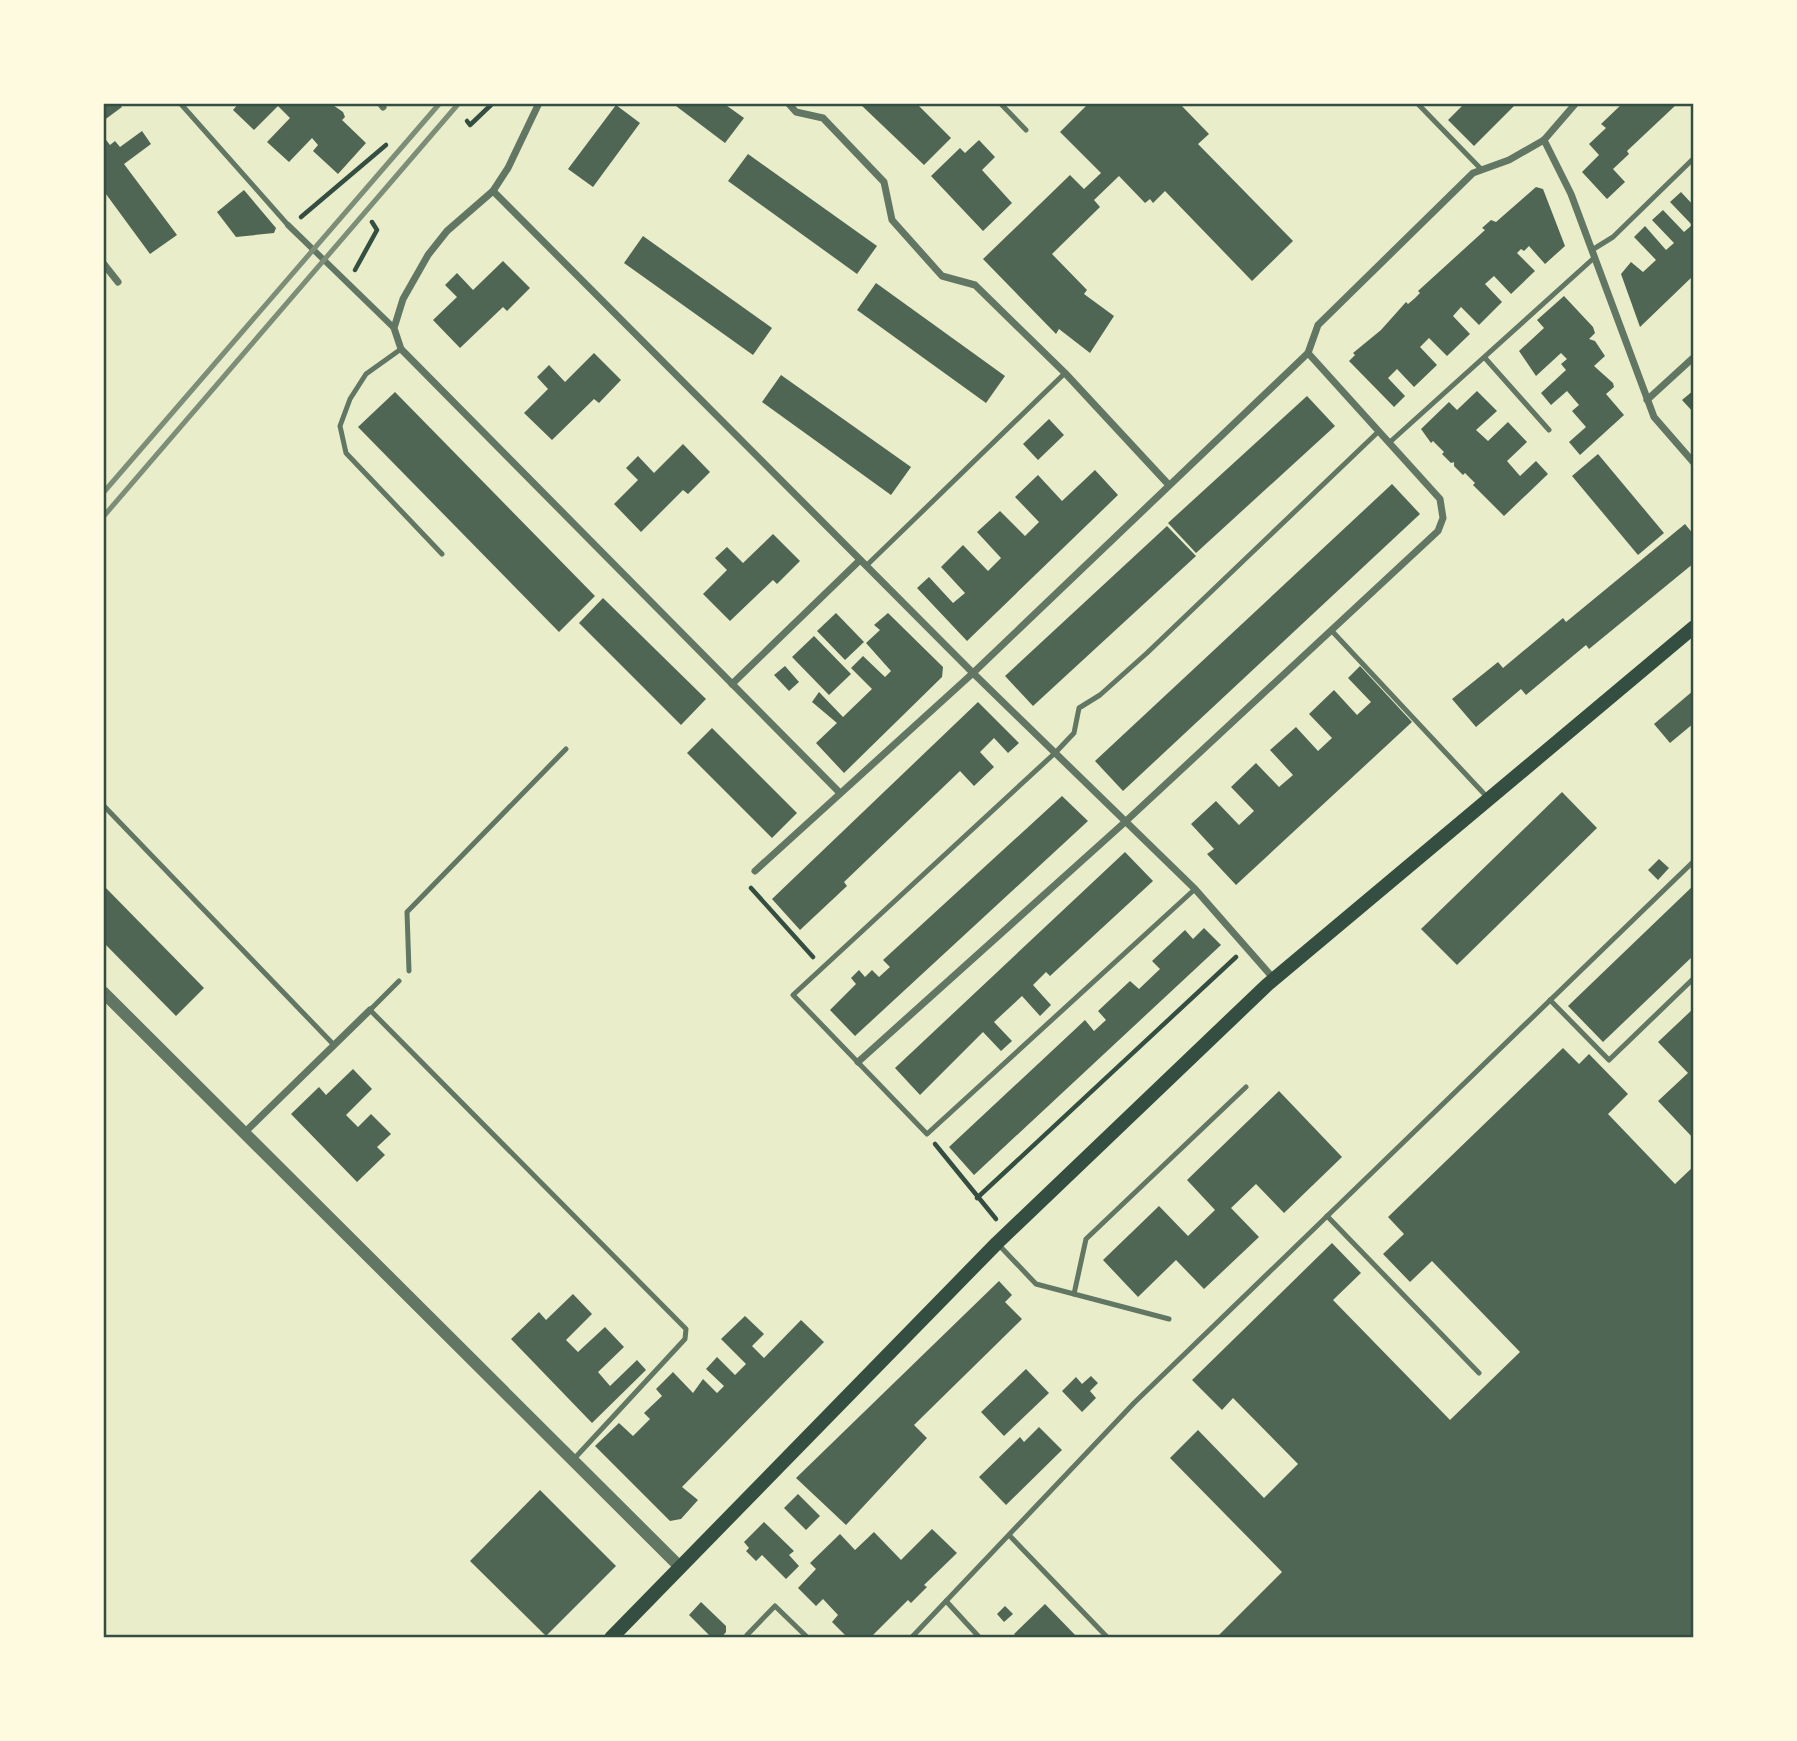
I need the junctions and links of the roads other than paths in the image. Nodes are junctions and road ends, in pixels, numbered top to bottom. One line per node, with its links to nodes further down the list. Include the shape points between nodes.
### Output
1 (180, 103): 12 (lane)
2 (540, 103): 11 (street)
3 (788, 103): 21 (street, via 796,112 823,118 884,182 892,220 942,276 975,285)
4 (1000, 103): 7 (lane)
5 (1417, 103): 10 (lane)
6 (1576, 103): 8 (street)
7 (1026, 130)
8 (1544, 140): 10 (street, via 1509,160); 13 (street)
9 (1694, 158): 13 (lane)
10 (1480, 168): 18 (street, via 1318,325)
11 (493, 191): 16 (street, via 447,231 428,255 403,299); 29 (street)
12 (289, 226): 16 (street)
13 (1593, 253): 20 (lane); 22 (street)
14 (103, 263): 15 (street)
15 (118, 282)
16 (394, 328): 17 (street)
17 (401, 349): 28 (lane, via 366,374 340,426 346,453); 33 (street)
18 (1308, 353): 24 (street); 27 (street)
19 (1694, 357): 22 (street)
20 (1485, 358): 23 (lane); 25 (lane)
21 (1065, 373): 27 (street); 29 (lane)
22 (1647, 400): 26 (street, via 1654,417)
23 (1549, 430)
24 (1379, 431): 25 (street); 35 (lane, via 1147,653 1079,708 1074,733)
25 (1390, 442): 31 (street, via 1440,499 1443,518 1438,531)
26 (1694, 463)
27 (1168, 484): 32 (street)
28 (442, 554)
29 (863, 563): 32 (street); 33 (street)
30 (1694, 627): 37 (main road)
31 (1331, 630): 37 (lane); 39 (street)
32 (973, 673): 35 (street); 36 (street)
33 (732, 684): 36 (street)
34 (566, 749): 43 (lane, via 407,912)
35 (1056, 752): 39 (street); 51 (lane, via 793,995)
36 (840, 793): 41 (street)
37 (1488, 798): 45 (main road)
38 (103, 805): 50 (lane)
39 (1125, 822): 42 (street); 51 (street)
40 (1694, 861): 48 (lane)
41 (755, 871)
42 (1195, 889): 45 (street); 51 (lane, via 927,1134)
43 (410, 971)
44 (1694, 978): 48 (lane, via 1609,1060)
45 (1274, 979): 55 (main road)
46 (399, 981): 49 (lane)
47 (103, 992): 53 (street)
48 (1550, 1000): 54 (lane)
49 (370, 1010): 50 (street); 59 (lane, via 686,1329 685,1339)
50 (334, 1045): 53 (street)
51 (858, 1062)
52 (1246, 1087): 56 (lane, via 1086,1239)
53 (244, 1133): 59 (street)
54 (1327, 1216): 58 (lane); 60 (lane, via 1134,1403)
55 (1003, 1238): 56 (lane, via 1036,1284); 61 (main road)
56 (1074, 1294): 57 (lane)
57 (1169, 1319)
58 (1479, 1373)
59 (573, 1460): 61 (street)
60 (1009, 1535): 62 (lane); 68 (lane)
61 (680, 1567): 63 (main road)
62 (946, 1601): 66 (lane); 67 (lane)
63 (611, 1638)
64 (750, 1638): 65 (lane, via 747,1634 775,1606)
65 (808, 1638)
66 (911, 1638)
67 (980, 1638)
68 (1108, 1638)

